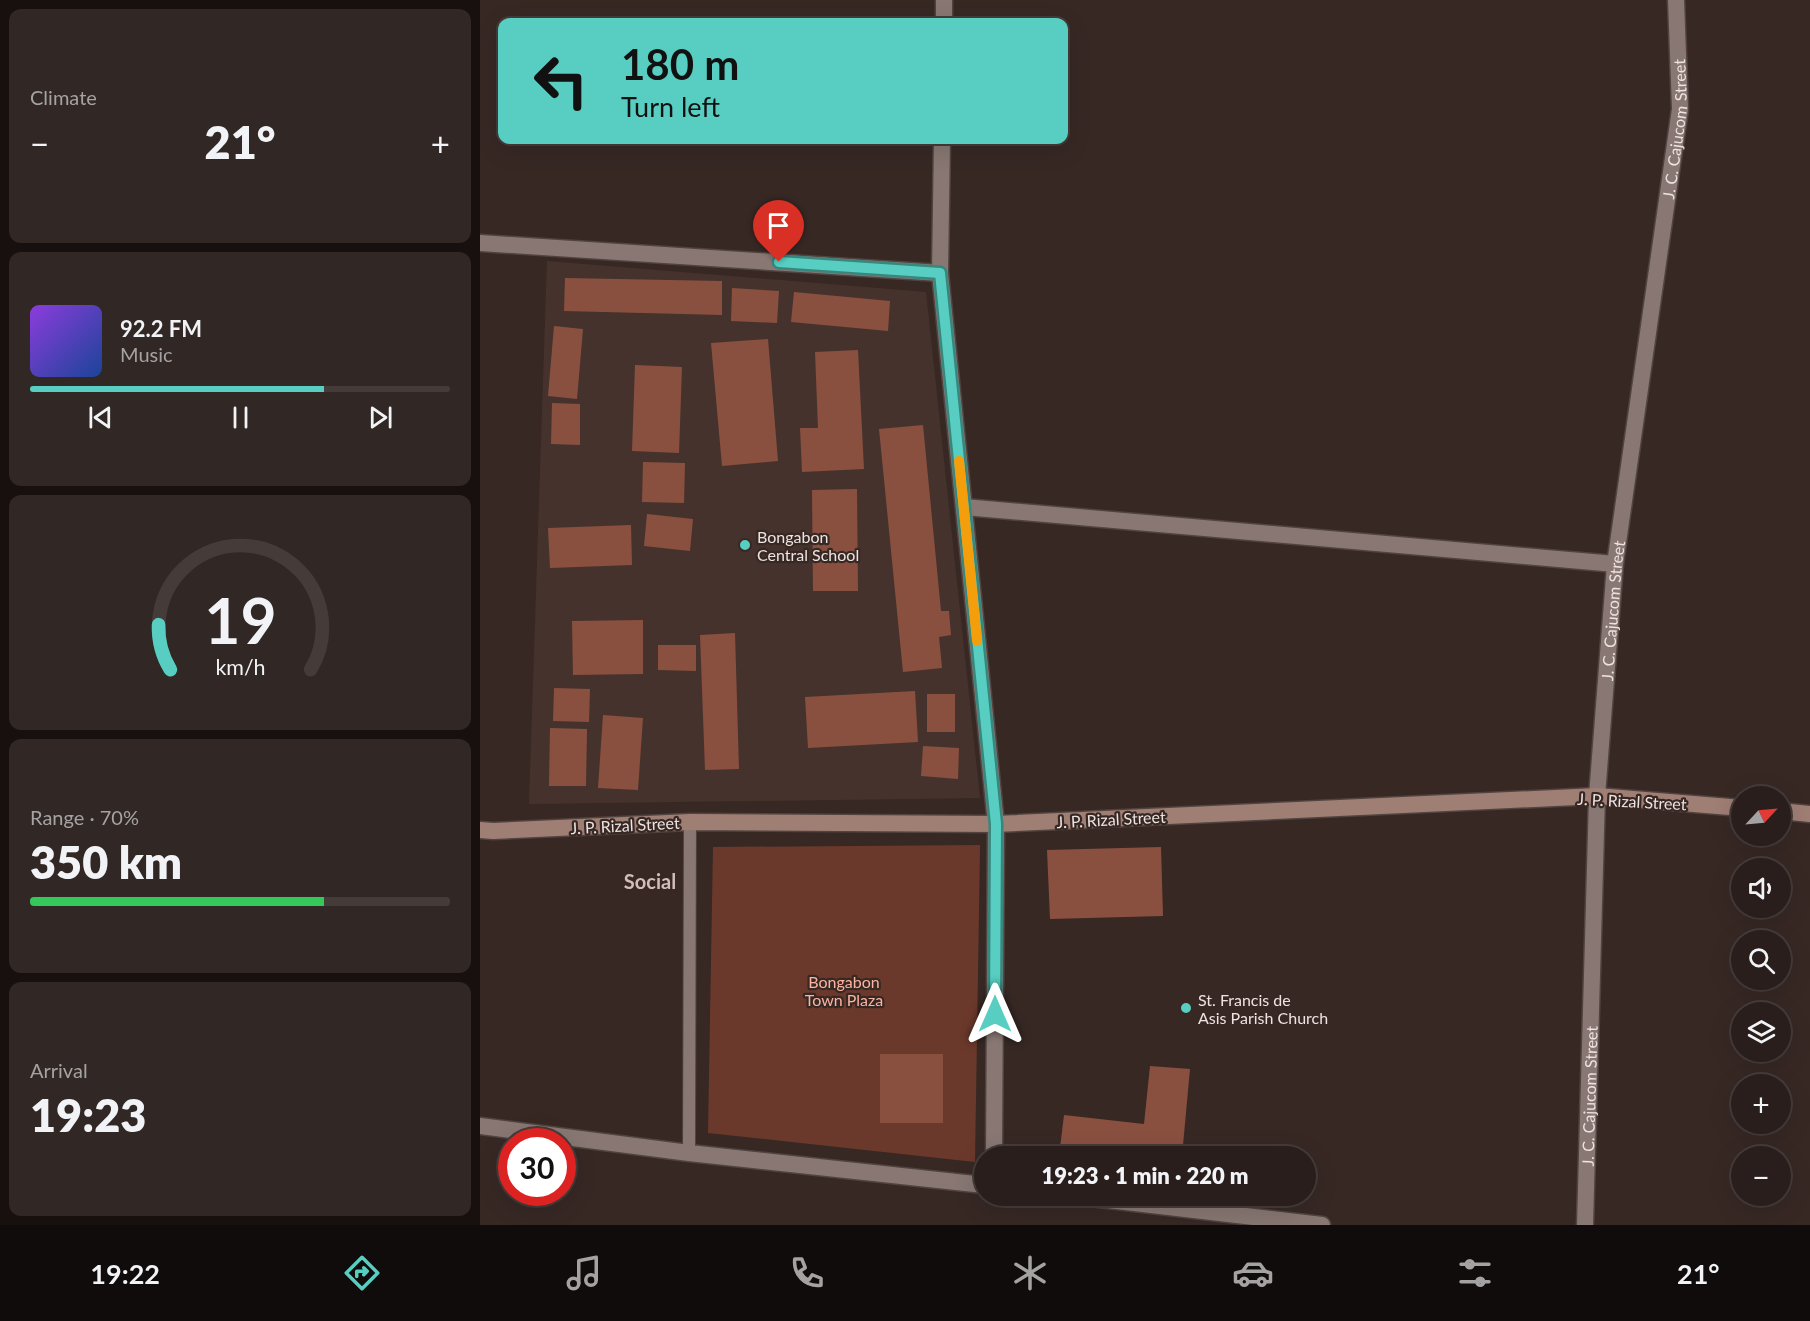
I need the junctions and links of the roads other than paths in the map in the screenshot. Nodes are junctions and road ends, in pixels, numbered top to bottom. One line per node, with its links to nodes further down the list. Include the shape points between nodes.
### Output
1 (944, 0): 3 (street)
2 (1676, 0): 8 (street, J. C. Cajucom Street, via 1680,109)
3 (944, 18)
4 (942, 144): 6 (street)
5 (480, 243): 6 (street)
6 (940, 273): 7 (street)
7 (964, 507): 8 (street); 14 (street)
8 (1615, 564): 9 (street, J. C. Cajucom Street)
9 (1597, 796): 10 (main road, J. P. Rizal Street); 14 (main road, J. P. Rizal Street); 22 (street, J. C. Cajucom Street)
10 (1731, 807)
11 (1791, 813): 12 (main road)
12 (1810, 814)
13 (690, 822): 14 (main road, J. P. Rizal Street); 15 (main road, J. P. Rizal Street); 18 (lane)
14 (996, 824): 17 (street)
15 (480, 830)
16 (480, 1126): 18 (street)
17 (994, 1146)
18 (689, 1153): 19 (street)
19 (974, 1184)
20 (1160, 1206): 21 (street)
21 (1322, 1225)
22 (1585, 1225)

